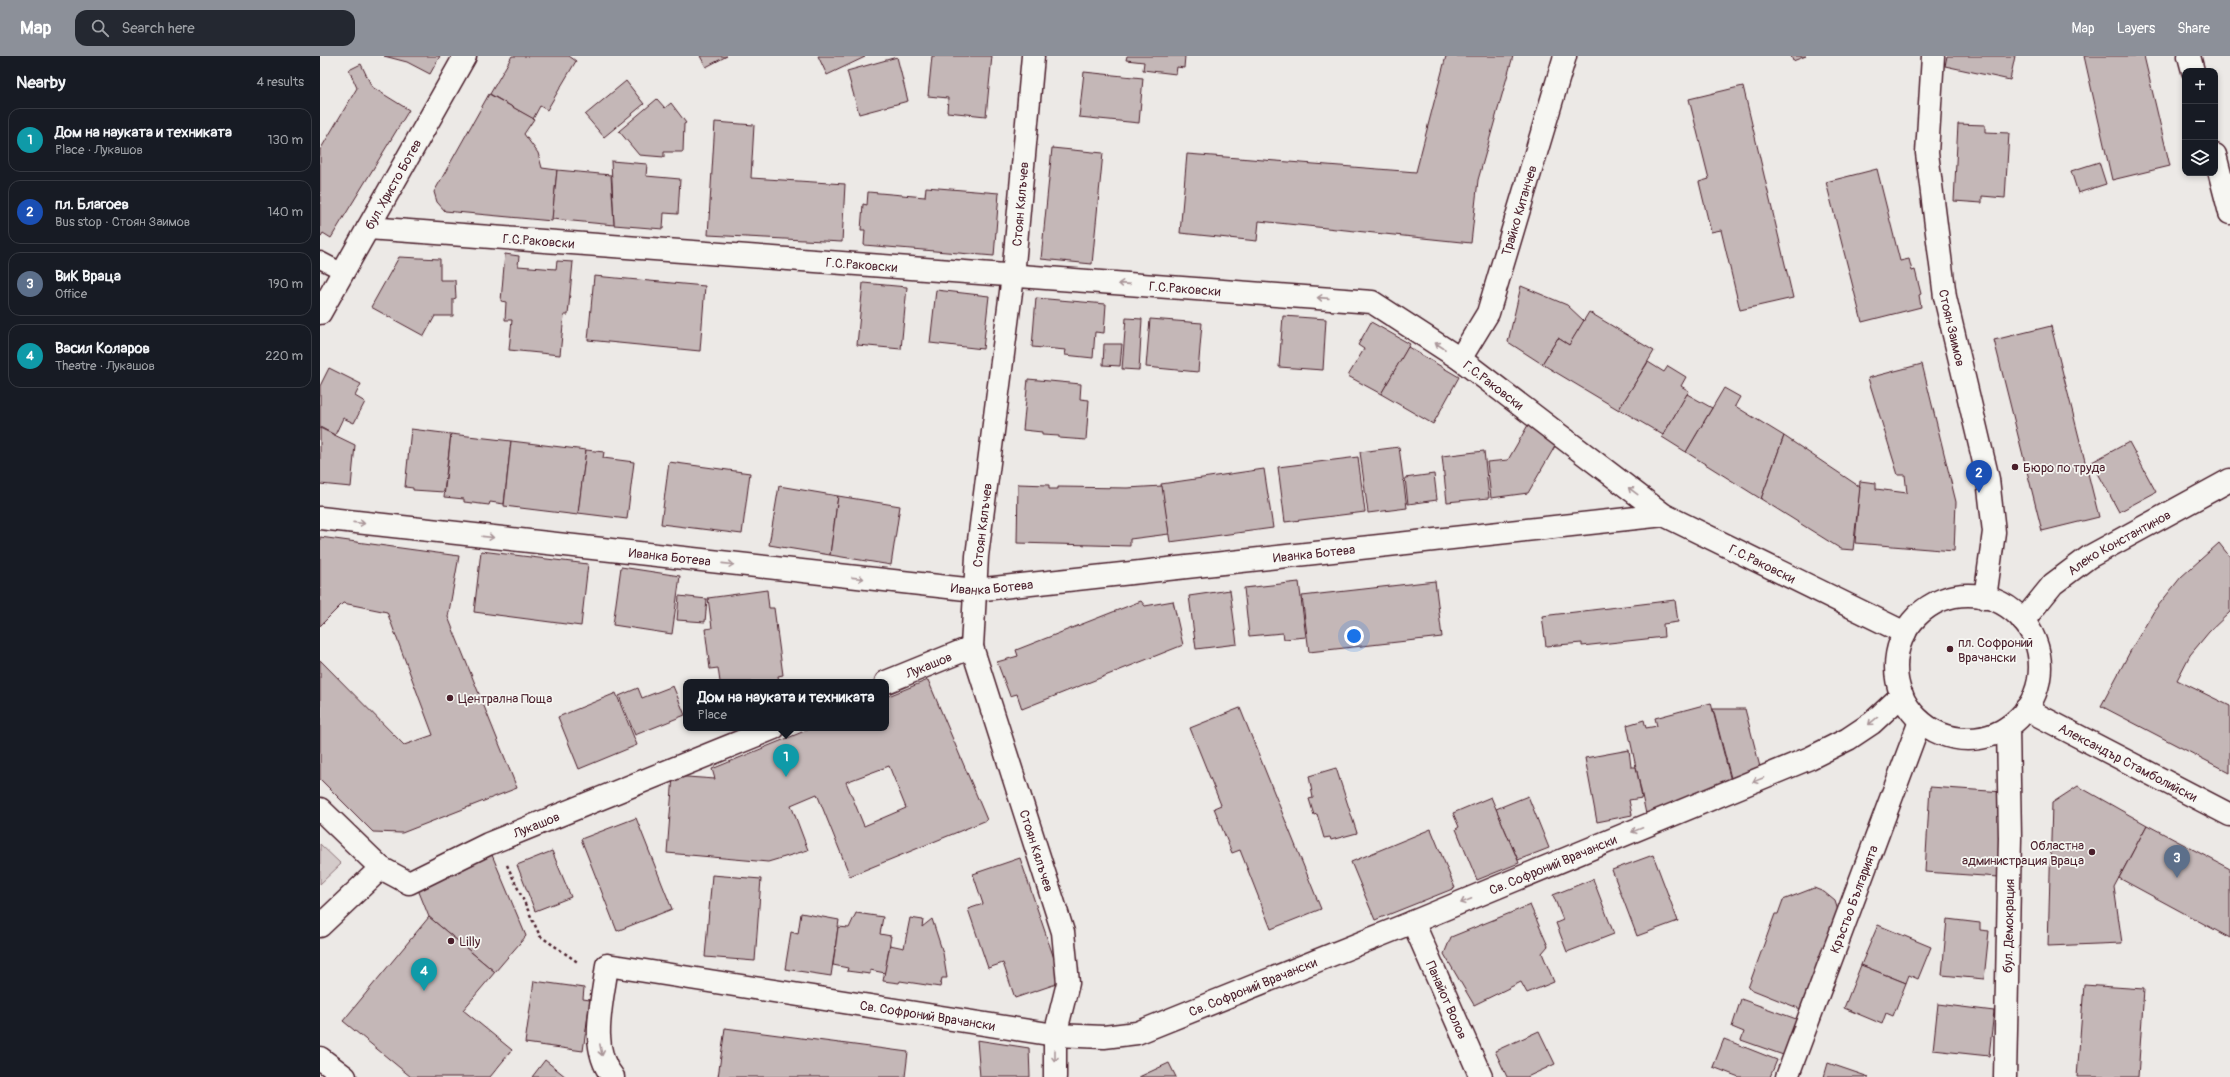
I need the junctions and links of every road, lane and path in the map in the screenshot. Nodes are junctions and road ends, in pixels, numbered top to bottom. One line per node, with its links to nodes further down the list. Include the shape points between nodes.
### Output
1 (465, 56): 9 (street, бул. Христо Ботев)
2 (1033, 56): 12 (street, Стоян Кялъчев)
3 (1565, 56): 14 (street, Трайко Китанчев, via 1488,313)
4 (1933, 56): 19 (street, Стоян Заимов, via 1927,153 1945,297 1988,478 1994,532)
5 (2189, 56): 6 (street)
6 (2192, 68)
7 (2218, 167): 8 (street)
8 (2230, 213)
9 (368, 228): 11 (street, бул. Христо Ботев); 12 (street, Г.С.Раковски)
10 (320, 260): 11 (lane)
11 (343, 272): 13 (street, бул. Христо Ботев)
12 (1013, 276): 14 (street, Г.С.Раковски, one-way to 12, via 1372,302); 18 (street, Стоян Кялъчев)
13 (320, 313)
14 (1460, 359): 16 (street, Г.С.Раковски, one-way to 14)
15 (2230, 480): 20 (street, Алеко Константинов, via 2089,557 2053,584)
16 (1664, 515): 18 (street, Иванка Ботева); 21 (street, Г.С.Раковски)
17 (320, 518): 18 (street, Иванка Ботева, one-way to 18)
18 (974, 590): 22 (street, Стоян Кялъчев)
19 (1986, 598): 20 (street, via 1999,603); 21 (street, via 1948,598 1930,606 1916,618)
20 (2023, 621): 25 (street, via 2034,640 2040,662 2038,685)
21 (1905, 633): 24 (street, via 1897,660)
22 (972, 647): 23 (street, Лукашов); 36 (street, Стоян Кялъчев, via 1064,932 1068,983)
23 (889, 681)
24 (1902, 695): 26 (street, via 1909,709); 33 (street, Св. Софроний Врачански, one-way to 33, via 1866,727 1810,758)
25 (2026, 709): 27 (street); 30 (street, Александър Стамболийски)
26 (1920, 721): 27 (street, via 1936,732 1972,740 1991,736); 44 (street, Кръстьо Българията)
27 (2008, 727): 45 (street, бул. Демокрация, via 2010,838)
28 (767, 731): 31 (street, Лукашов)
29 (320, 809): 32 (street)
30 (2230, 815)
31 (496, 841): 32 (street, Лукашов, via 409,883); 35 (path, via 540,936)
32 (381, 868): 34 (street)
33 (1413, 922): 36 (street, Св. Софроний Врачански, via 1137,1033 1104,1037); 43 (street, Панайот Волов)
34 (320, 926)
35 (605, 980): 36 (street, Св. Софроний Врачански, via 607,965); 41 (street, Св. Софроний Врачански, one-way to 41, via 599,1048 606,1068)
36 (1055, 1035): 42 (street, Стоян Кялъчев, one-way to 42)
37 (320, 1058): 40 (street)
38 (320, 1071): 39 (street)
39 (320, 1077)
40 (345, 1077)
41 (613, 1077)
42 (1055, 1077)
43 (1481, 1077)
44 (1787, 1077)
45 (2005, 1077)

